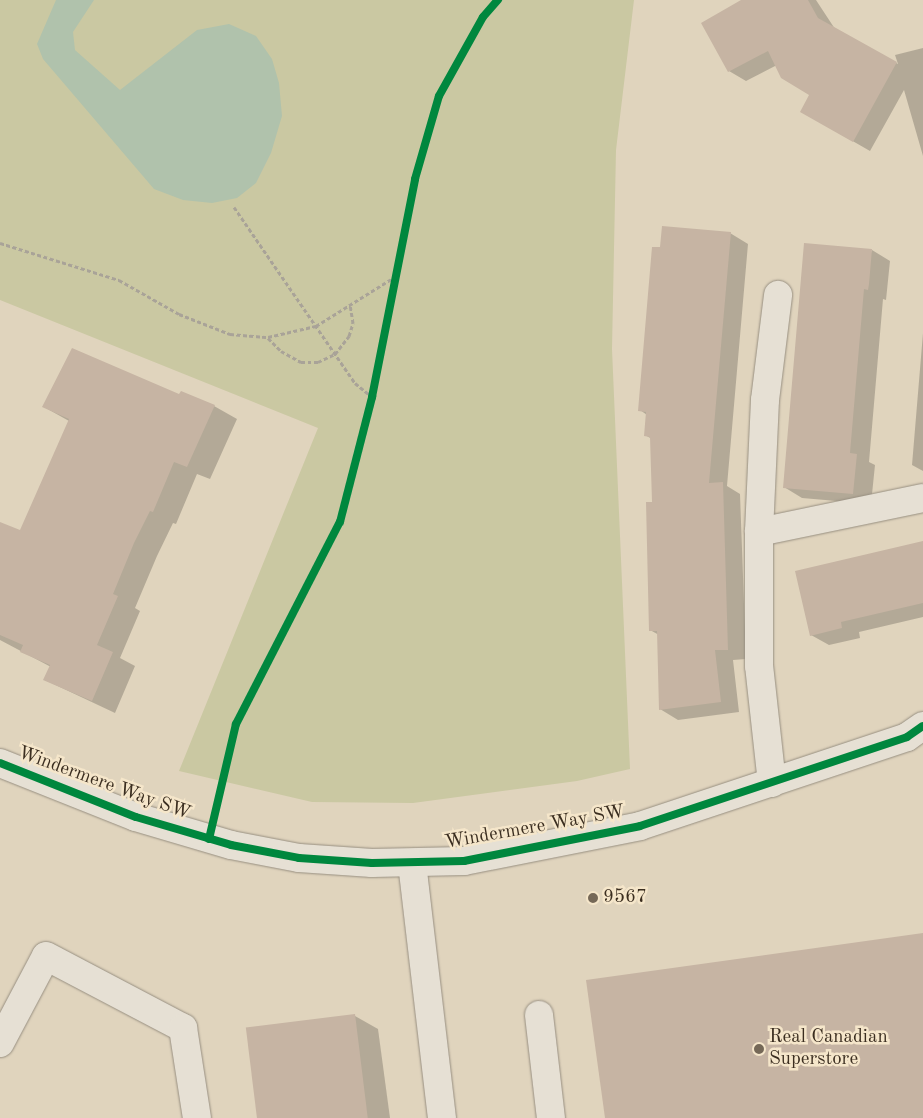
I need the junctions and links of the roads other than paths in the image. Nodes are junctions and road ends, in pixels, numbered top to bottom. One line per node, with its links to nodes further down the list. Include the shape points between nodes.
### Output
1 (778, 295): 3 (street, via 764,400)
2 (923, 498): 3 (street)
3 (760, 532): 6 (street, via 759,666)
4 (918, 734): 6 (street, Windermere Way SW)
5 (0, 763): 7 (street, Windermere Way SW, via 136,817 231,845 299,858)
6 (772, 782): 7 (street, Windermere Way SW, via 640,826 464,861)
7 (412, 862): 11 (street)
8 (539, 1015): 12 (street)
9 (0, 1043): 10 (street, via 46,956 183,1028)
10 (198, 1118)
11 (442, 1118)
12 (551, 1118)

